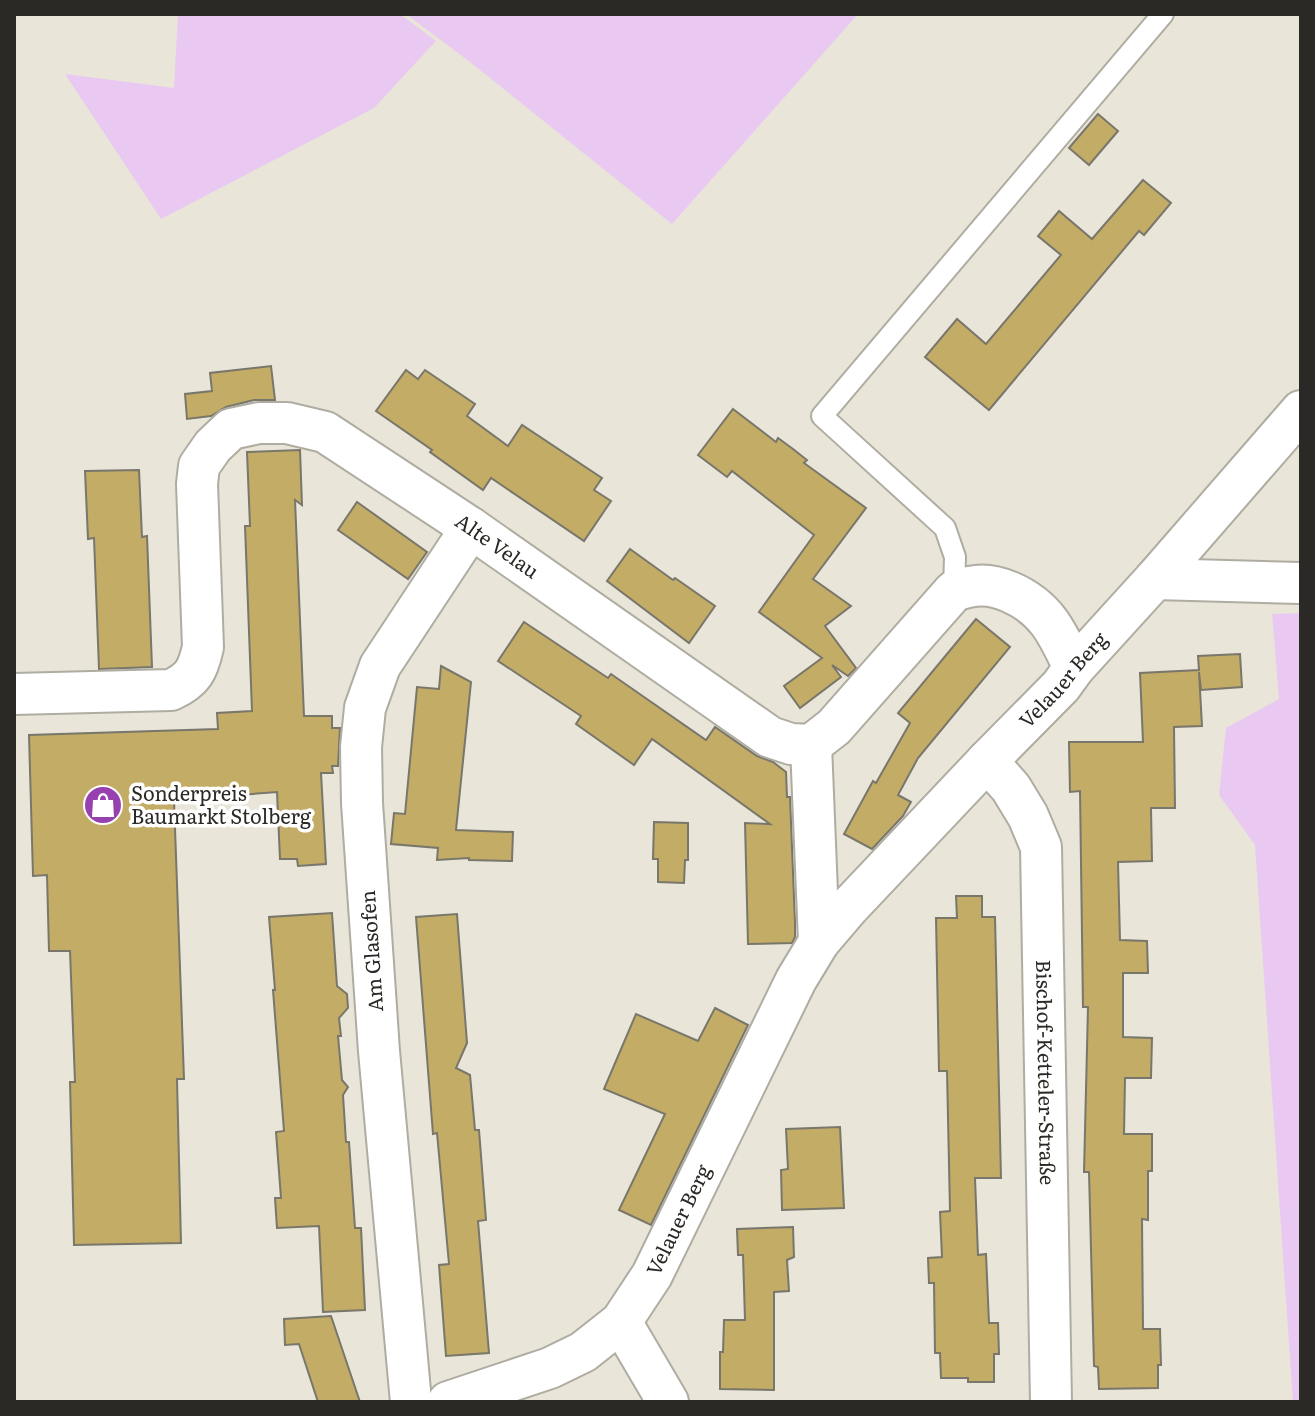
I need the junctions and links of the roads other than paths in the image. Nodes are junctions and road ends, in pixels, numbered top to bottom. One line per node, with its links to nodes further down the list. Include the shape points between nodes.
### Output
1 (1163, 14): 6 (lane, via 822,416 945,528 955,557)
2 (1301, 411): 4 (street, Velauer Berg)
3 (471, 528): 8 (street, Alte Velau, via 325,432 287,423 231,429 199,466 203,647 198,667 185,684 171,690); 9 (street, Alte Velau, via 770,737); 13 (street, Am Glasofen, via 380,666 365,708 361,747 379,1051)
4 (1155, 579): 5 (street); 7 (street, Velauer Berg)
5 (1301, 583)
6 (954, 591): 7 (street, via 973,585 998,587 1025,598 1057,632); 9 (street, via 834,727)
7 (1074, 668): 10 (street, Velauer Berg)
8 (14, 694)
9 (811, 745): 11 (street)
10 (987, 761): 11 (street, Velauer Berg); 16 (street, Bischof-Ketteler-Straße, via 1011,788 1041,847)
11 (819, 942): 12 (street, Velauer Berg, via 652,1275)
12 (621, 1322): 14 (street, Velauer Berg, via 583,1352 550,1368); 15 (street)
13 (411, 1402)
14 (448, 1402)
15 (668, 1402)
16 (1051, 1402)

